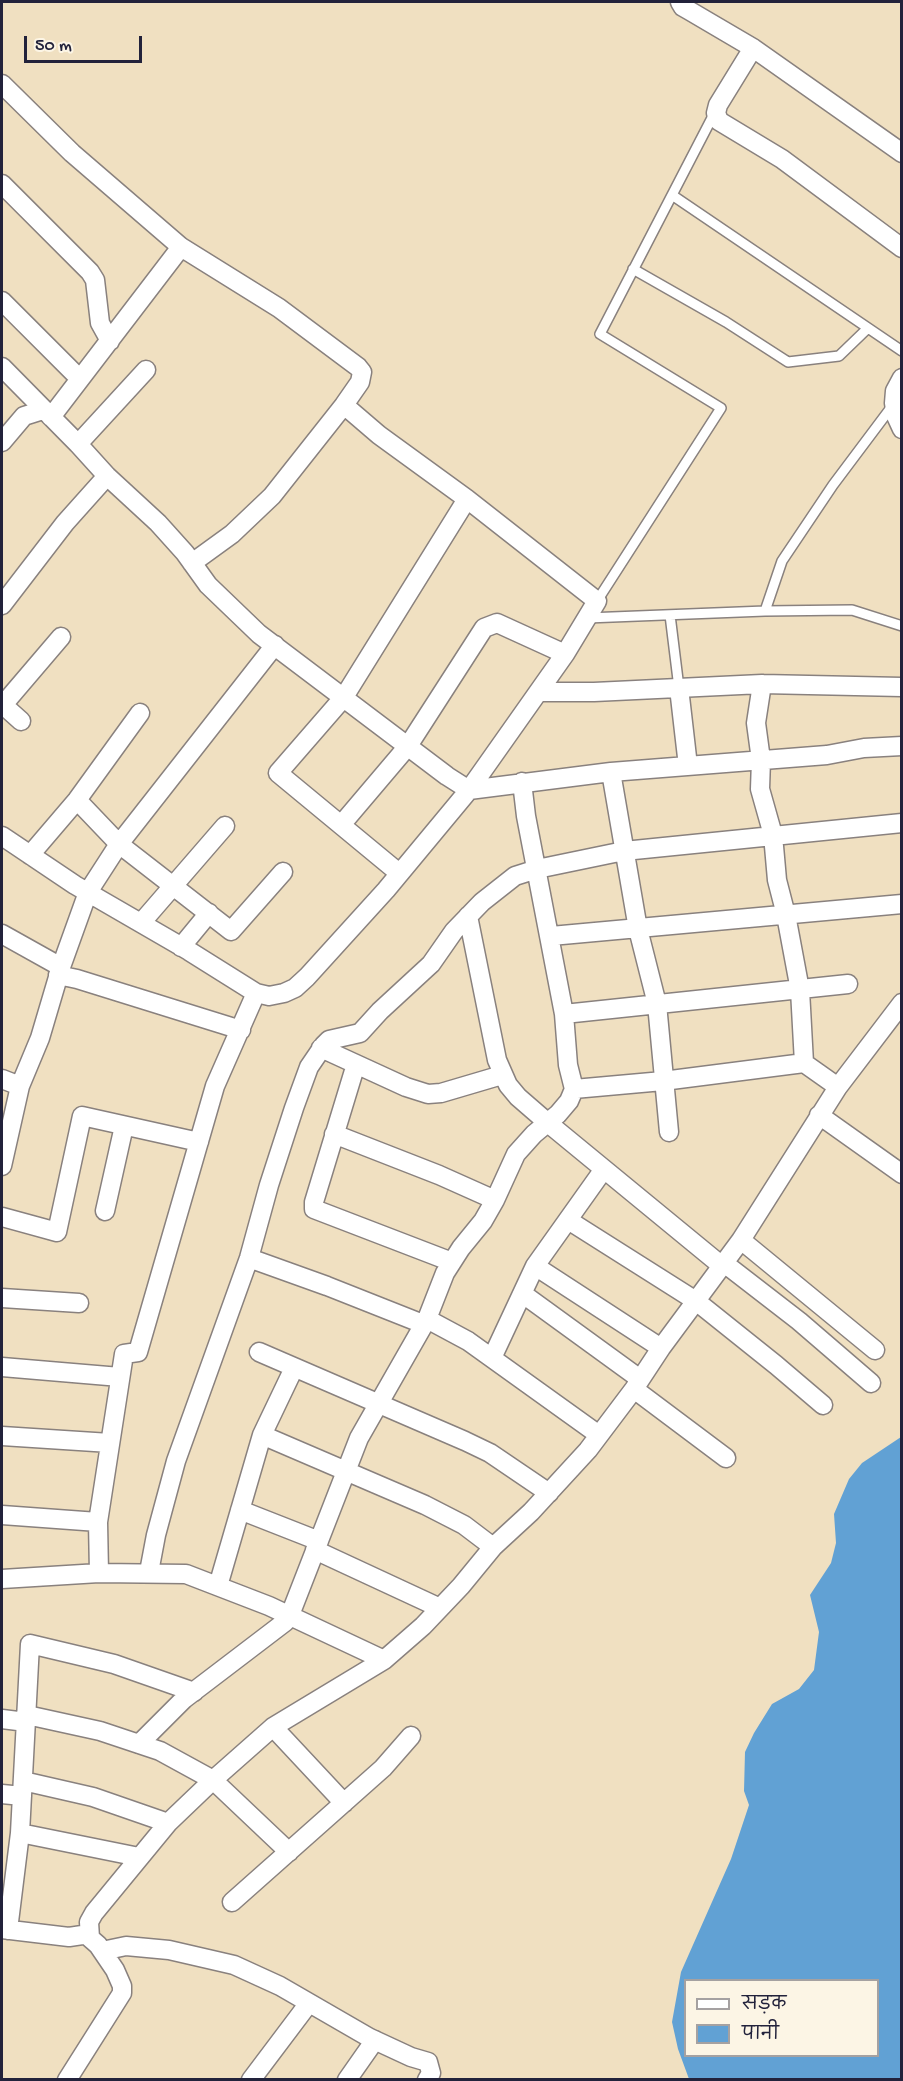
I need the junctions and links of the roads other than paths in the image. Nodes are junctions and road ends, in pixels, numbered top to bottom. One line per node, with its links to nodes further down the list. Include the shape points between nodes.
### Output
1 (680, 2): 2 (street, via 690,12)
2 (753, 48): 4 (street); 5 (street)
3 (2, 84): 8 (street, via 72,153)
4 (716, 109): 7 (lane); 9 (street, via 723,124 782,159)
5 (902, 153)
6 (2, 184): 13 (street, via 90,272 95,280 100,323)
7 (672, 195): 10 (lane); 12 (lane)
8 (181, 247): 13 (street); 20 (street, via 279,308 358,367 362,378)
9 (902, 248)
10 (633, 269): 12 (lane, via 788,362 839,356); 29 (lane, via 600,334 721,408)
11 (2, 301): 18 (street)
12 (868, 328): 14 (lane)
13 (110, 341): 18 (street)
14 (902, 351)
15 (2, 367): 21 (street)
16 (146, 370): 24 (street)
17 (902, 378): 19 (street)
18 (80, 379): 21 (street)
19 (894, 403): 22 (street); 30 (lane, via 782,561)
20 (344, 405): 26 (street); 27 (street, via 272,496 232,534)
21 (47, 414): 23 (street, via 24,416); 24 (street)
22 (902, 429)
23 (2, 442)
24 (78, 444): 25 (street)
25 (107, 476): 27 (street, via 158,523); 28 (street)
26 (467, 499): 29 (street); 41 (street)
27 (192, 563): 35 (street, via 208,585)
28 (4, 595)
29 (597, 601): 32 (street)
30 (765, 611): 31 (lane); 33 (lane, via 852,610)
31 (670, 615): 32 (lane); 39 (lane)
32 (587, 618): 36 (street)
33 (902, 626)
34 (61, 637): 42 (street)
35 (275, 645): 41 (street); 58 (street)
36 (565, 654): 40 (street); 45 (street, via 497,623 484,628)
37 (762, 684): 38 (street); 39 (street); 47 (street, via 756,723)
38 (902, 687)
39 (679, 688): 40 (street); 48 (street)
40 (539, 692): 51 (street)
41 (344, 698): 45 (street); 54 (street, via 278,773)
42 (2, 704): 44 (street)
43 (140, 712): 52 (street)
44 (21, 721)
45 (408, 746): 51 (street); 54 (street)
46 (902, 746): 47 (street)
47 (761, 760): 48 (street); 56 (street, via 760,789)
48 (688, 766): 49 (street)
49 (611, 772): 50 (street); 59 (street)
50 (522, 783): 51 (street); 61 (street)
51 (469, 790): 63 (street)
52 (77, 800): 58 (street); 60 (street)
53 (902, 823): 56 (street)
54 (341, 825): 63 (street)
55 (225, 826): 64 (street)
56 (773, 835): 59 (street); 68 (street, via 777,880)
57 (2, 836): 60 (street)
58 (118, 844): 64 (street); 65 (street)
59 (624, 851): 61 (street); 71 (street)
60 (30, 855): 65 (street)
61 (537, 869): 69 (street, via 516,876); 73 (street)
62 (283, 872): 67 (street, via 231,931)
63 (399, 873): 78 (street, via 295,988 269,996)
64 (173, 885): 67 (street); 70 (street)
65 (88, 892): 70 (street); 75 (street)
66 (902, 904): 68 (street)
67 (209, 913): 74 (street)
68 (786, 915): 71 (street); 77 (street)
69 (468, 916): 83 (street, via 431,963 360,1033 329,1040); 86 (street)
70 (141, 923): 74 (street)
71 (638, 929): 73 (street); 80 (street)
72 (2, 934): 75 (street)
73 (551, 936): 81 (street)
74 (181, 947): 78 (street)
75 (59, 971): 82 (street); 89 (street, via 40,1038)
76 (848, 984): 77 (street)
77 (800, 990): 80 (street); 84 (street)
78 (256, 993): 82 (street)
79 (902, 1003): 90 (street)
80 (657, 1004): 81 (street); 88 (street)
81 (564, 1014): 91 (street)
82 (241, 1030): 97 (street, via 215,1086)
83 (321, 1048): 85 (street); 106 (street, via 309,1067 294,1108)
84 (804, 1063): 88 (street); 90 (street)
85 (356, 1064): 86 (street, via 428,1094); 96 (street)
86 (502, 1075): 93 (street, via 518,1097)
87 (2, 1080): 89 (street)
88 (663, 1081): 91 (street); 95 (street)
89 (20, 1086): 98 (street)
90 (838, 1087): 92 (street)
91 (574, 1089): 93 (street, via 569,1101)
92 (819, 1115): 100 (street); 105 (street)
93 (548, 1123): 99 (street); 101 (street, via 516,1154)
94 (124, 1126): 97 (street); 102 (street); 103 (street, via 82,1116 57,1232)
95 (669, 1132)
96 (334, 1134): 101 (street); 107 (street, via 314,1209)
97 (200, 1142): 121 (street, via 138,1352 124,1354)
98 (2, 1165)
99 (604, 1169): 104 (street); 108 (street)
100 (902, 1174)
101 (495, 1200): 107 (street)
102 (105, 1211)
103 (2, 1217)
104 (568, 1220): 109 (street); 112 (street)
105 (741, 1240): 108 (street); 116 (street)
106 (249, 1258): 114 (street); 138 (street, via 176,1461)
107 (452, 1262): 114 (street)
108 (723, 1265): 112 (street); 122 (street, via 799,1321)
109 (535, 1266): 110 (street); 115 (street)
110 (523, 1294): 118 (street); 123 (street)
111 (2, 1298): 113 (street)
112 (696, 1301): 115 (street); 125 (street)
113 (79, 1303)
114 (425, 1322): 118 (street, via 468,1341); 124 (street)
115 (661, 1348): 123 (street)
116 (875, 1350)
117 (259, 1352): 120 (street)
118 (492, 1358): 127 (street)
119 (2, 1367): 121 (street)
120 (294, 1368): 124 (street); 126 (street)
121 (120, 1377): 129 (street)
122 (871, 1383)
123 (637, 1384): 127 (street); 130 (street)
124 (378, 1404): 131 (street); 132 (street, via 490,1453)
125 (823, 1405)
126 (262, 1435): 131 (street); 133 (street)
127 (599, 1435): 132 (street)
128 (2, 1436): 129 (street)
129 (110, 1443): 135 (street)
130 (726, 1458)
131 (346, 1472): 136 (street); 137 (street, via 425,1505 464,1525)
132 (549, 1493): 137 (street)
133 (240, 1510): 136 (street); 141 (street)
134 (2, 1515): 135 (street)
135 (98, 1522): 139 (street)
136 (317, 1546): 142 (street); 143 (street)
137 (493, 1547): 142 (street)
138 (149, 1572): 139 (street); 141 (street, via 186,1574)
139 (99, 1573): 140 (street)
140 (2, 1579)
141 (218, 1586): 143 (street)
142 (440, 1608): 144 (street)
143 (290, 1615): 144 (street); 145 (street)
144 (384, 1660): 148 (street)
145 (194, 1692): 146 (street, via 114,1664 30,1644); 150 (street)
146 (27, 1718): 147 (street); 150 (street, via 100,1731); 152 (street)
147 (2, 1719)
148 (273, 1727): 151 (street); 154 (street)
149 (411, 1736): 154 (street)
150 (139, 1744): 151 (street)
151 (213, 1780): 155 (street); 157 (street)
152 (23, 1789): 153 (street); 155 (street, via 93,1797); 156 (street)
153 (2, 1794)
154 (344, 1803): 157 (street)
155 (168, 1823): 158 (street)
156 (20, 1833): 158 (street); 159 (street)
157 (289, 1852): 160 (street)
158 (139, 1857): 162 (street, via 94,1913)
159 (9, 1869): 161 (street)
160 (232, 1902)
161 (4, 1929): 162 (street, via 69,1937)
162 (89, 1934): 163 (street)
163 (102, 1951): 164 (street, via 126,1946 169,1950 234,1965); 166 (street, via 122,1986 122,1993)
164 (309, 2003): 165 (street); 167 (street)
165 (375, 2040): 168 (street); 169 (street, via 428,2062)
166 (67, 2079)
167 (251, 2079)
168 (347, 2079)
169 (428, 2079)

